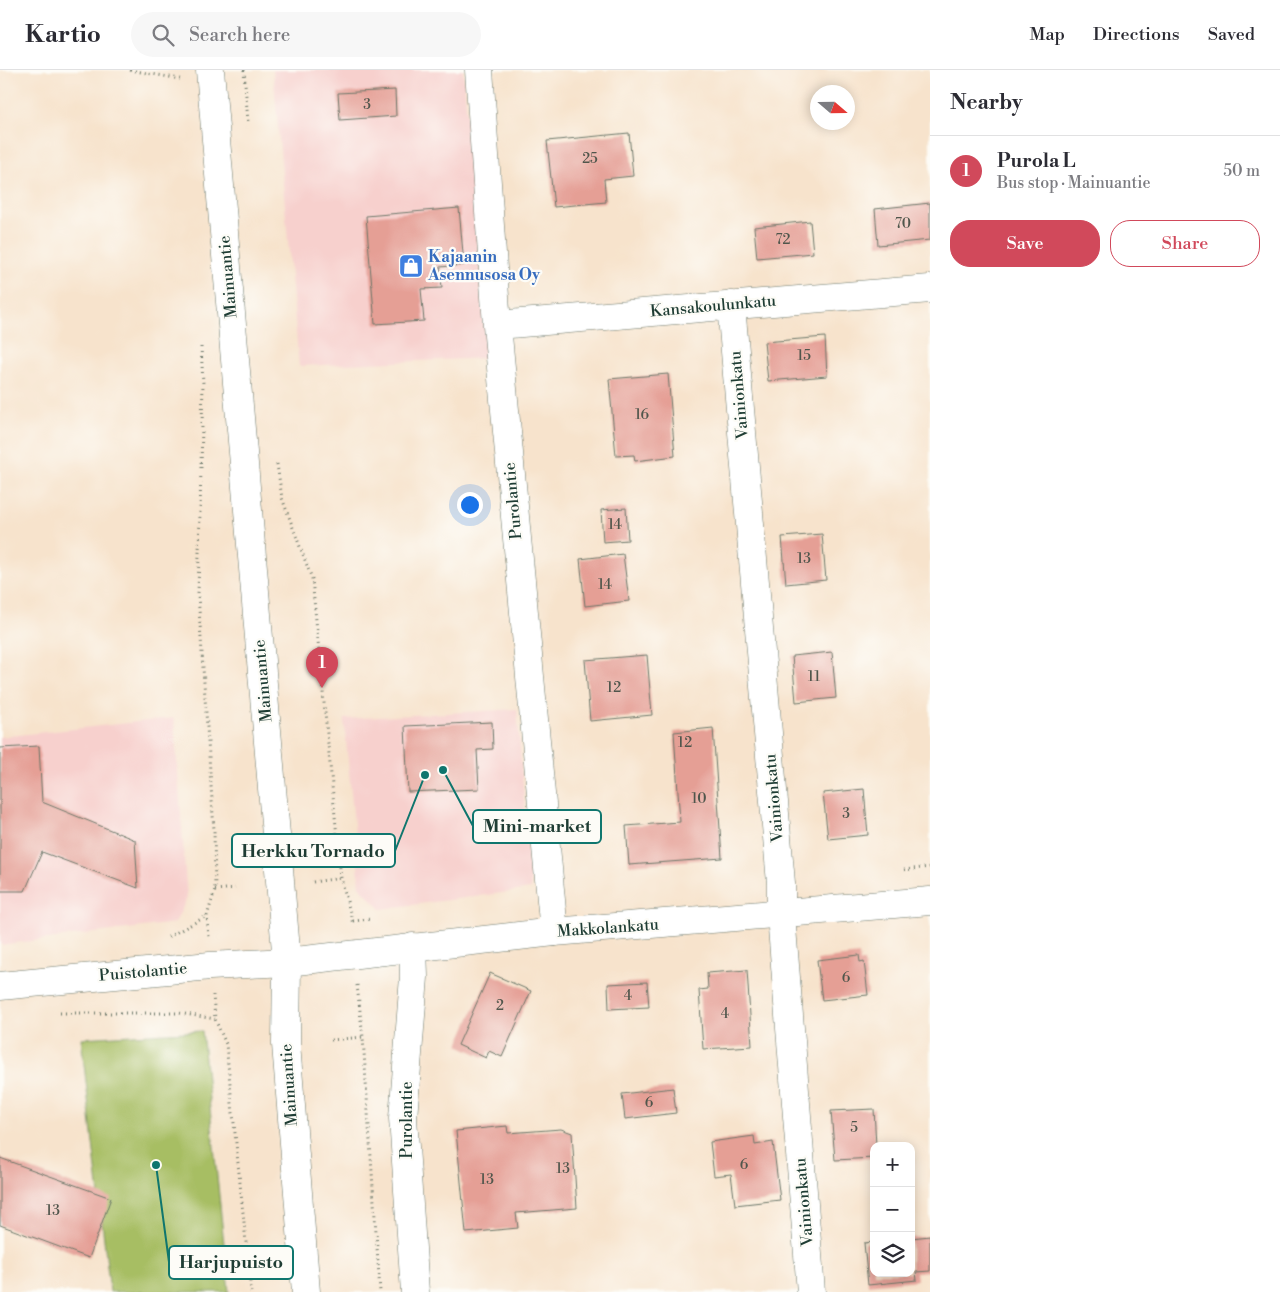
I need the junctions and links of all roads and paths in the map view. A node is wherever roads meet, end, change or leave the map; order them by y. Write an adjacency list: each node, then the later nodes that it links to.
1 (130, 70): 6 (path)
2 (179, 70): 6 (path)
3 (210, 70): 24 (street, Mainuantie)
4 (244, 70): 8 (path)
5 (479, 70): 11 (street, Purolantie)
6 (180, 79): 7 (path)
7 (180, 88)
8 (248, 128)
9 (930, 288): 10 (street, Kansakoulunkatu)
10 (731, 305): 11 (street, Kansakoulunkatu); 19 (street, Vainionkatu)
11 (497, 325): 21 (street, Purolantie)
12 (200, 345): 17 (path)
13 (276, 459): 14 (path)
14 (341, 878): 15 (path); 20 (path)
15 (313, 882)
16 (235, 888): 17 (path)
17 (215, 890): 22 (path)
18 (930, 901): 19 (street, Makkolankatu)
19 (781, 915): 21 (street, Makkolankatu); 34 (street, Vainionkatu)
20 (353, 921)
21 (554, 932): 23 (street, Makkolankatu)
22 (163, 937)
23 (413, 947): 24 (street, Makkolankatu); 33 (street, Purolantie)
24 (287, 962): 26 (street, Puistolantie); 31 (street, Mainuantie)
25 (357, 985): 28 (path)
26 (0, 986)
27 (58, 1014): 30 (path)
28 (363, 1038): 29 (path); 32 (path)
29 (331, 1040)
30 (250, 1292)
31 (306, 1292)
32 (380, 1292)
33 (415, 1292)
34 (811, 1292)

